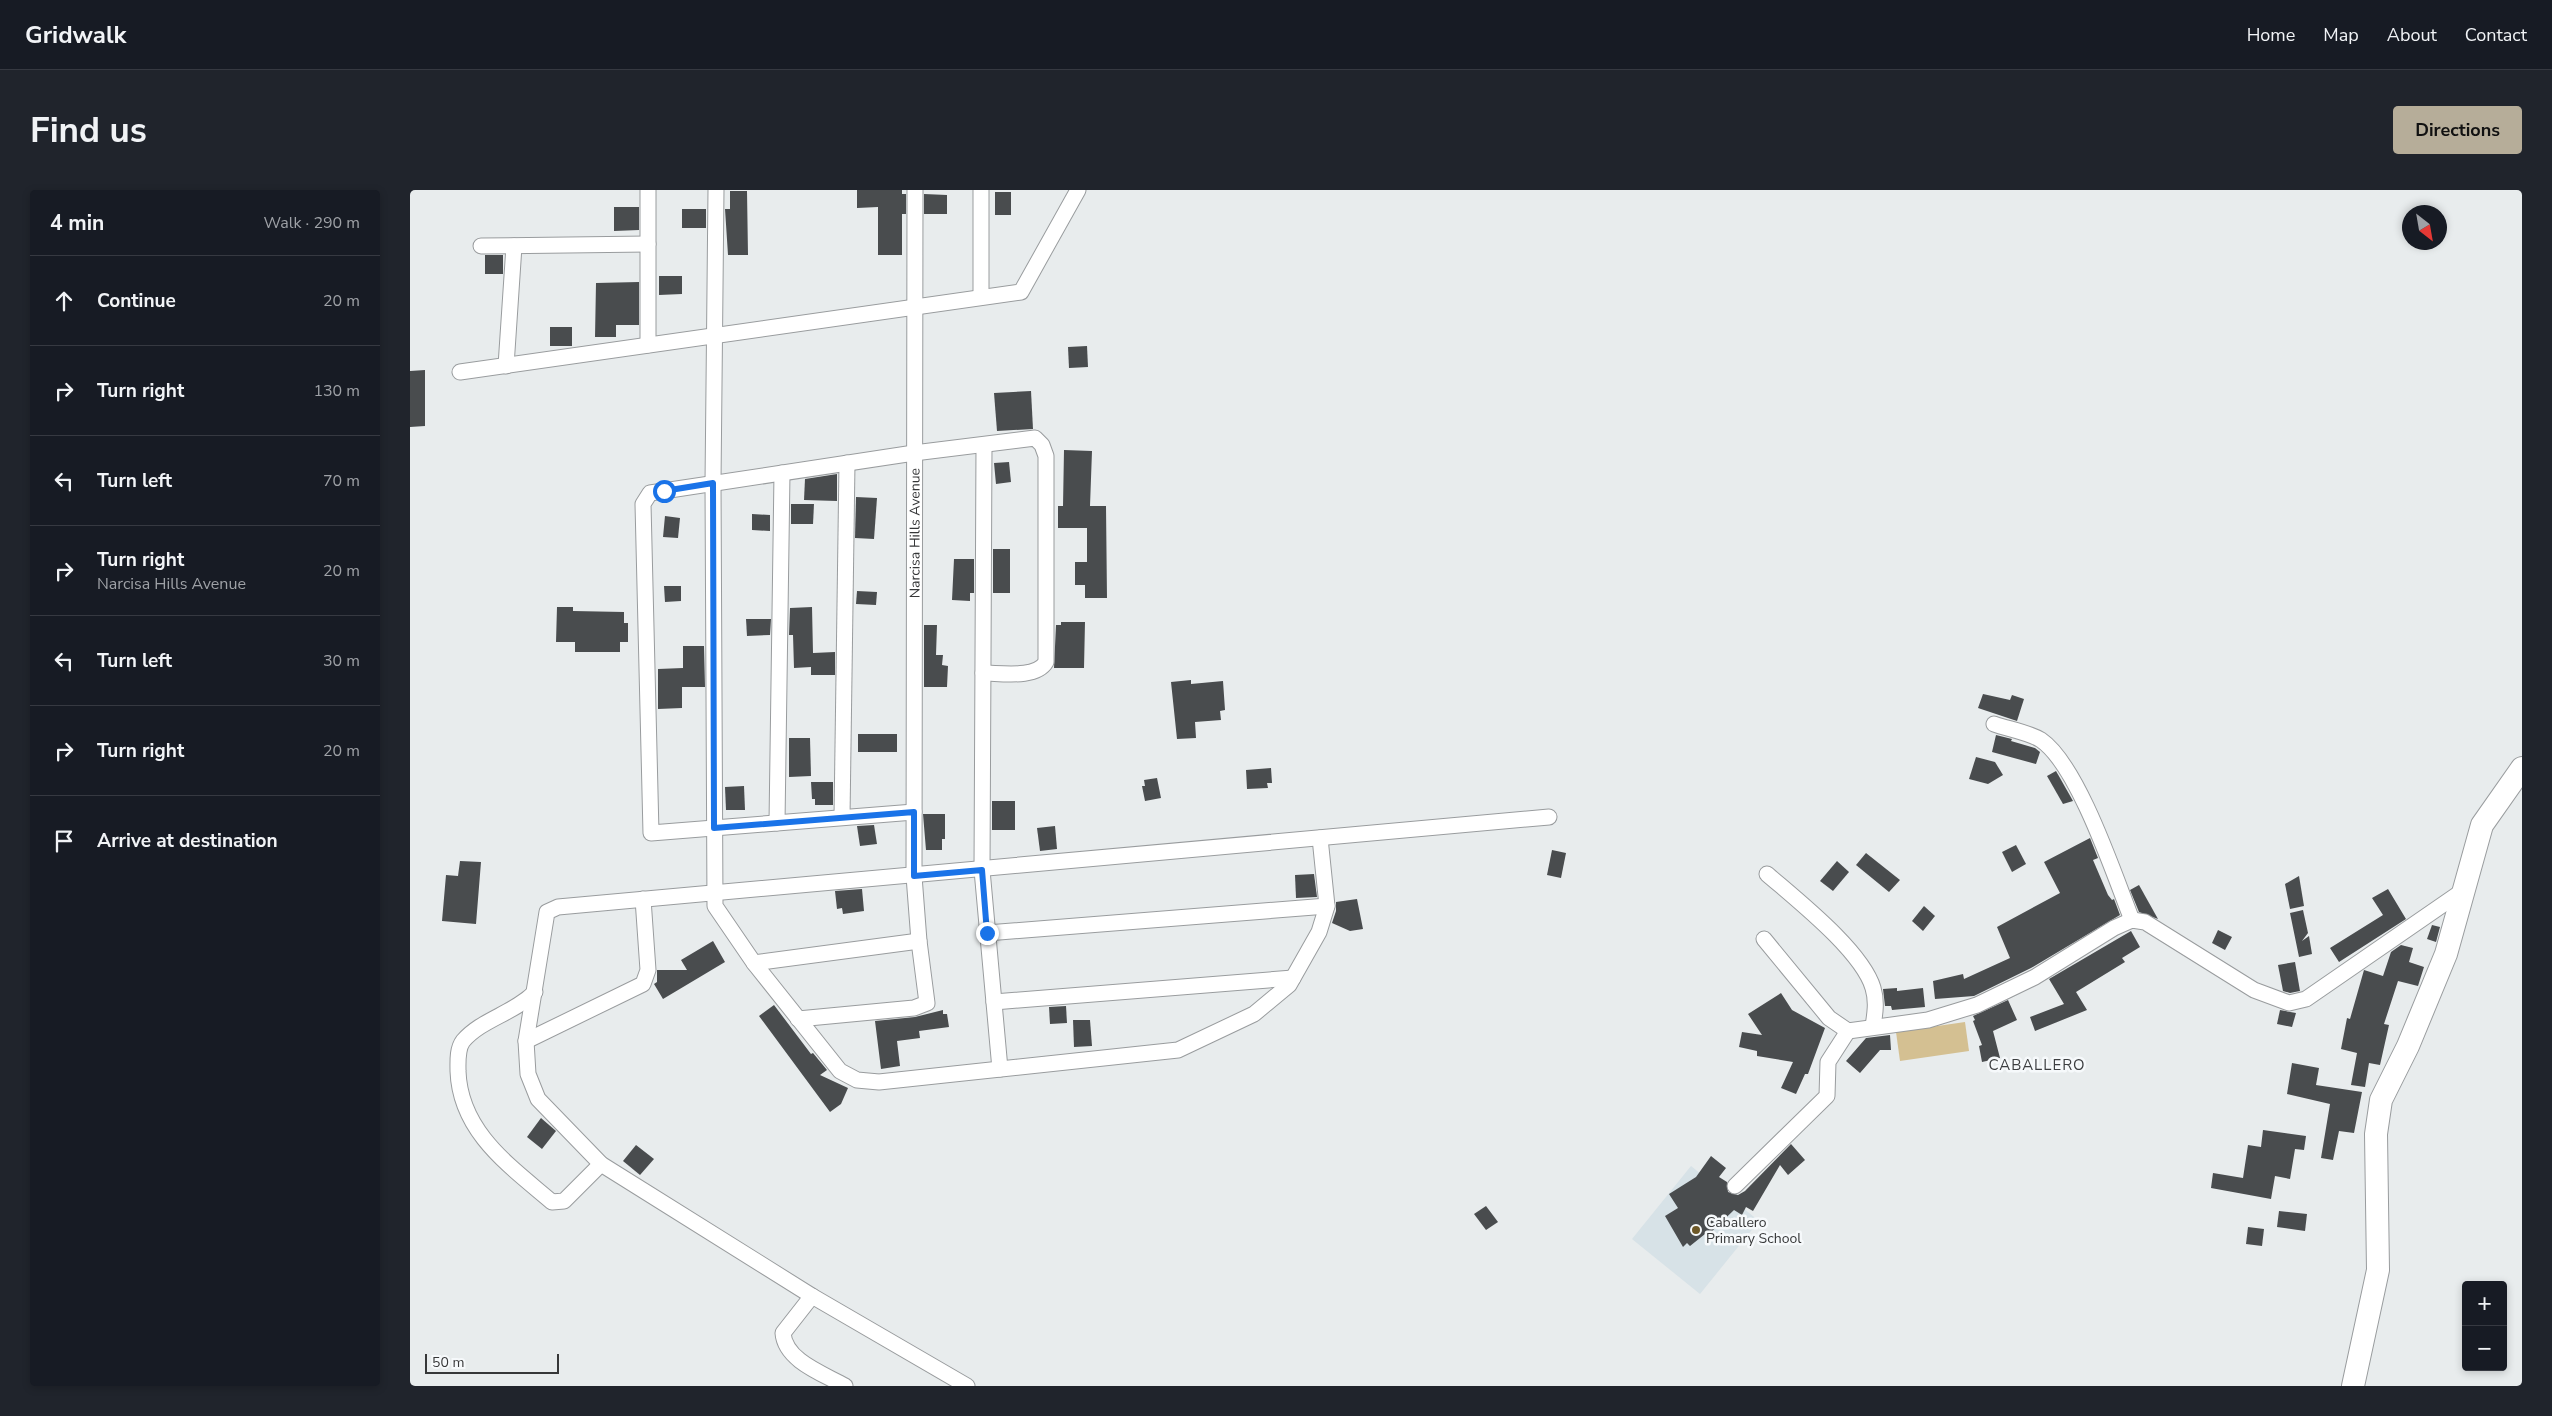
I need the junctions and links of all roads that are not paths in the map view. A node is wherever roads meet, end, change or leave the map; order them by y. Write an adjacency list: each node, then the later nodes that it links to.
1 (648, 190): 6 (street)
2 (716, 190): 11 (street)
3 (915, 190): 10 (street, Narcisa Hills Avenue)
4 (981, 190): 9 (street)
5 (1078, 190): 9 (street)
6 (648, 244): 8 (street); 12 (street)
7 (481, 246): 8 (street)
8 (514, 246): 13 (street)
9 (981, 297): 10 (street)
10 (914, 306): 11 (street); 16 (street, Narcisa Hills Avenue)
11 (715, 335): 12 (street); 19 (street)
12 (648, 345): 13 (street)
13 (506, 366): 14 (street)
14 (460, 372)
15 (984, 446): 16 (street); 20 (street); 20 (street)
16 (914, 453): 17 (street); 23 (street, Narcisa Hills Avenue)
17 (847, 463): 18 (street); 25 (street)
18 (782, 473): 19 (street); 26 (street)
19 (713, 483): 27 (street); 27 (street)
20 (983, 673): 29 (street)
21 (1994, 724): 36 (street)
22 (2522, 768): 32 (street)
23 (914, 812): 25 (street); 31 (street, Narcisa Hills Avenue)
24 (1549, 817): 28 (street)
25 (842, 818): 26 (street)
26 (777, 823): 27 (street)
27 (714, 828): 33 (street)
28 (1320, 838): 29 (street); 35 (street)
29 (982, 870): 31 (street); 37 (street)
30 (1767, 874): 45 (street)
31 (914, 876): 33 (street); 39 (street, Narcisa Hills Avenue)
32 (2464, 890): 36 (street); 54 (street)
33 (714, 893): 34 (street); 40 (street)
34 (643, 900): 42 (street); 47 (street)
35 (1327, 906): 37 (street); 41 (street)
36 (2132, 920): 45 (street)
37 (987, 933): 43 (street)
38 (1764, 939): 46 (street)
39 (919, 942): 40 (street); 44 (street, Narcisa Hills Avenue)
40 (754, 964): 44 (street)
41 (1293, 978): 43 (street); 48 (street)
42 (534, 992): 47 (street); 49 (street)
43 (994, 1002): 48 (street)
44 (798, 1018): 48 (street)
45 (1873, 1026): 46 (street)
46 (1848, 1031): 50 (street)
47 (526, 1041): 49 (street)
48 (1000, 1069)
49 (601, 1164): 51 (street)
50 (1735, 1186)
51 (812, 1296): 52 (street); 53 (street)
52 (845, 1386)
53 (967, 1386)
54 (2353, 1386)

